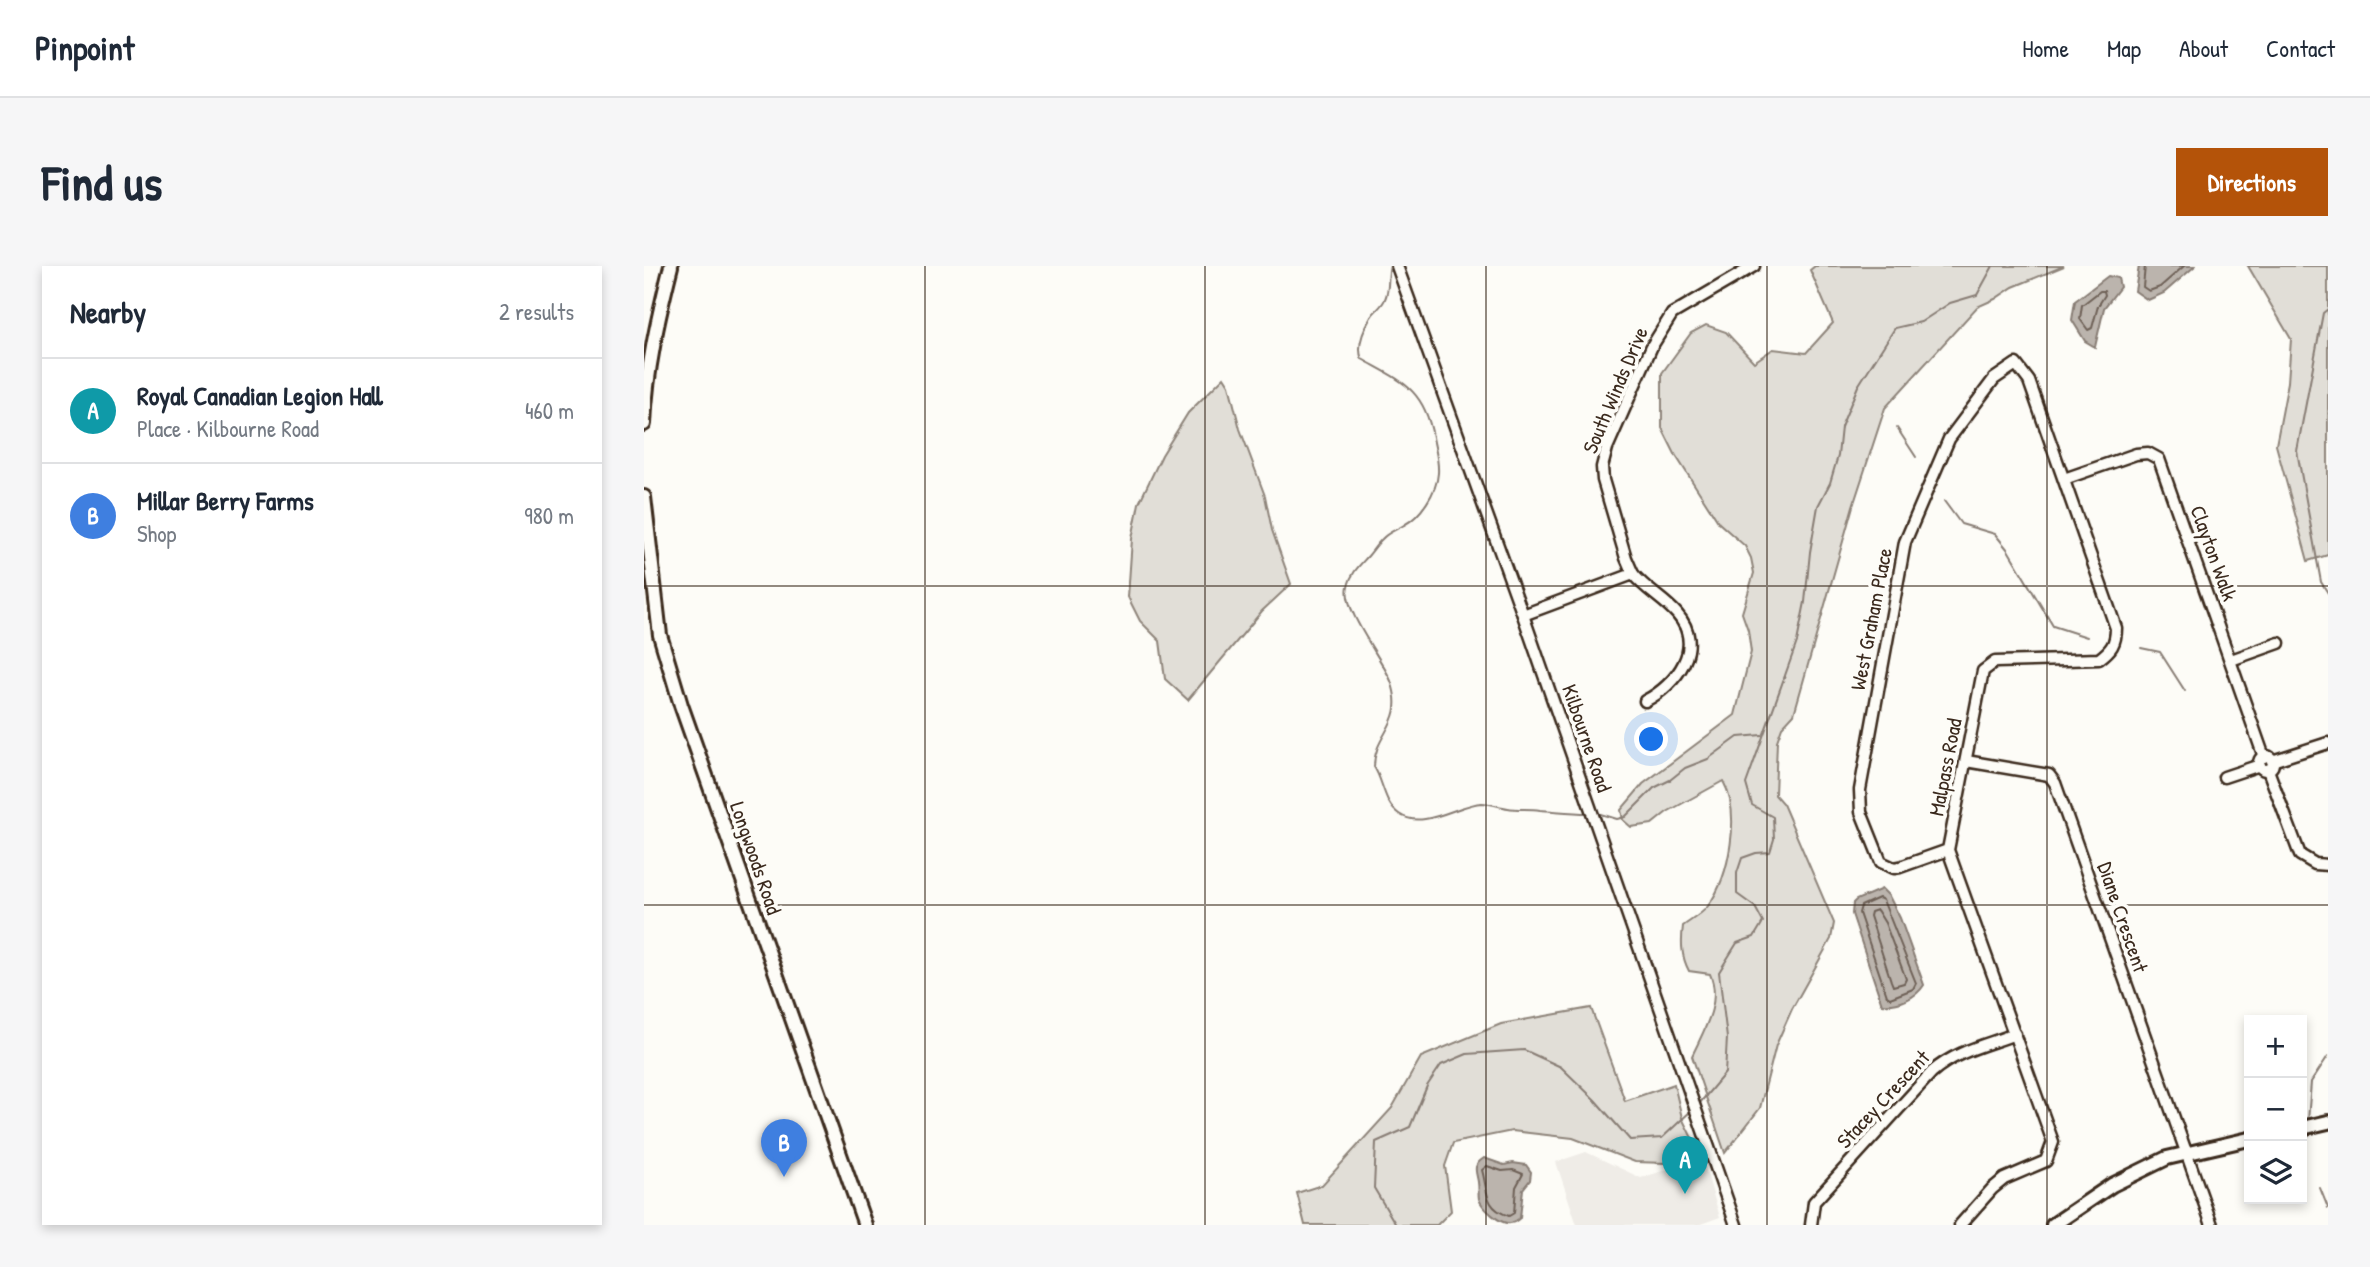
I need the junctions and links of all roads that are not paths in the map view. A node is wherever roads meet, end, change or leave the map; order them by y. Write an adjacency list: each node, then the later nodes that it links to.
1 (671, 266): 4 (main road)
2 (1397, 266): 10 (street, Kilbourne Road)
3 (1754, 266): 9 (street, South Winds Drive)
4 (650, 323): 6 (main road)
5 (2029, 381): 7 (street, Malpass Road); 18 (street, West Graham Place)
6 (644, 424)
7 (2064, 479): 12 (street, Clayton Walk); 15 (street, Malpass Road)
8 (644, 497): 25 (main road, Longwoods Road)
9 (1633, 574): 10 (street); 13 (street)
10 (1523, 615): 26 (street, Kilbourne Road)
11 (2279, 643): 12 (street)
12 (2231, 660): 16 (street, Clayton Walk)
13 (1645, 701)
14 (2328, 743): 16 (street)
15 (1966, 761): 18 (street, Malpass Road); 24 (street, Diane Crescent)
16 (2266, 763): 17 (street); 19 (street, Clayton Walk)
17 (2224, 777)
18 (1948, 850): 20 (street)
19 (2328, 865)
20 (2015, 1034): 27 (street, Stacey Crescent); 28 (street)
21 (2328, 1122): 22 (main road)
22 (2307, 1127)
23 (2244, 1140): 24 (main road)
24 (2186, 1153): 29 (main road); 30 (street, Diane Crescent)
25 (865, 1225)
26 (1735, 1225)
27 (1811, 1225)
28 (1960, 1225)
29 (2053, 1225)
30 (2212, 1225)

